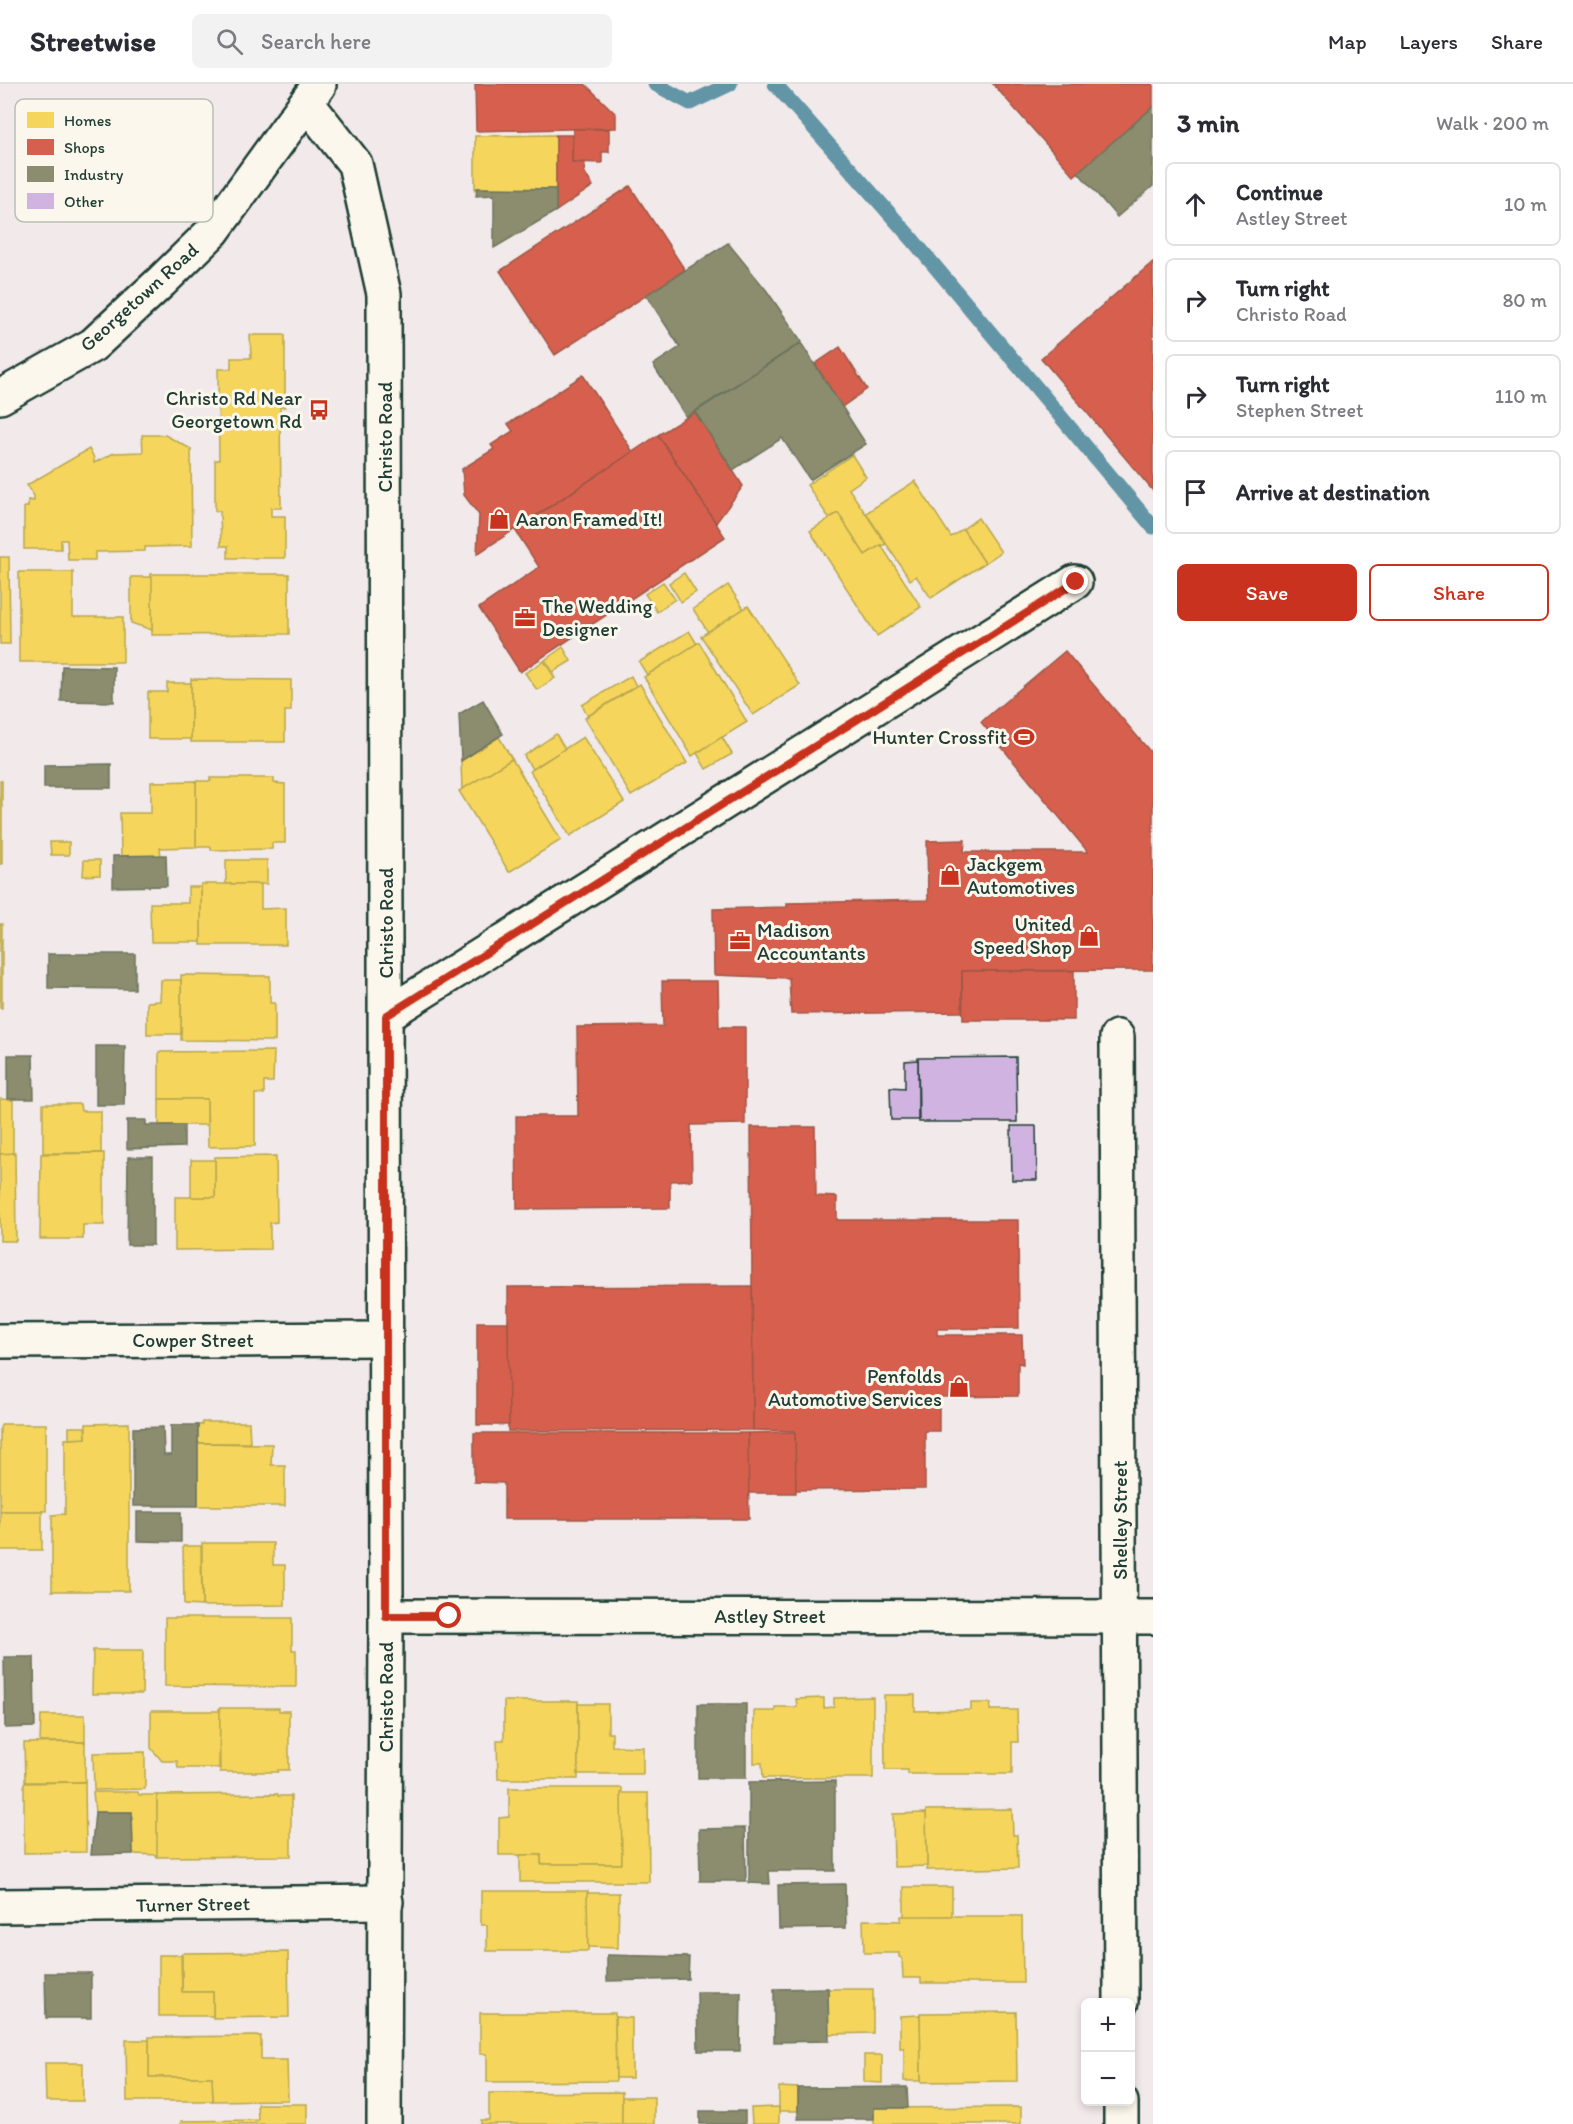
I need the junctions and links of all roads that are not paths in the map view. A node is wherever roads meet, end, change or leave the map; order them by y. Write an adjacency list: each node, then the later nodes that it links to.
1 (313, 93): 2 (street, Georgetown Road); 4 (street, Christo Road)
2 (0, 397)
3 (1076, 582): 4 (street)
4 (386, 1016): 6 (street, Christo Road)
5 (1117, 1037): 9 (street, Shelley Street)
6 (386, 1339): 7 (street, Cowper Street); 8 (street, Christo Road)
7 (0, 1341)
8 (386, 1616): 9 (street, Astley Street); 11 (street, Christo Road)
9 (1120, 1617): 10 (street, Astley Street); 13 (street, Shelley Street)
10 (1153, 1617)
11 (386, 1902): 12 (street, Turner Street); 15 (street, Christo Road)
12 (0, 1906)
13 (1121, 1998)
14 (1121, 2106): 16 (street)
15 (384, 2124)
16 (1121, 2124)

